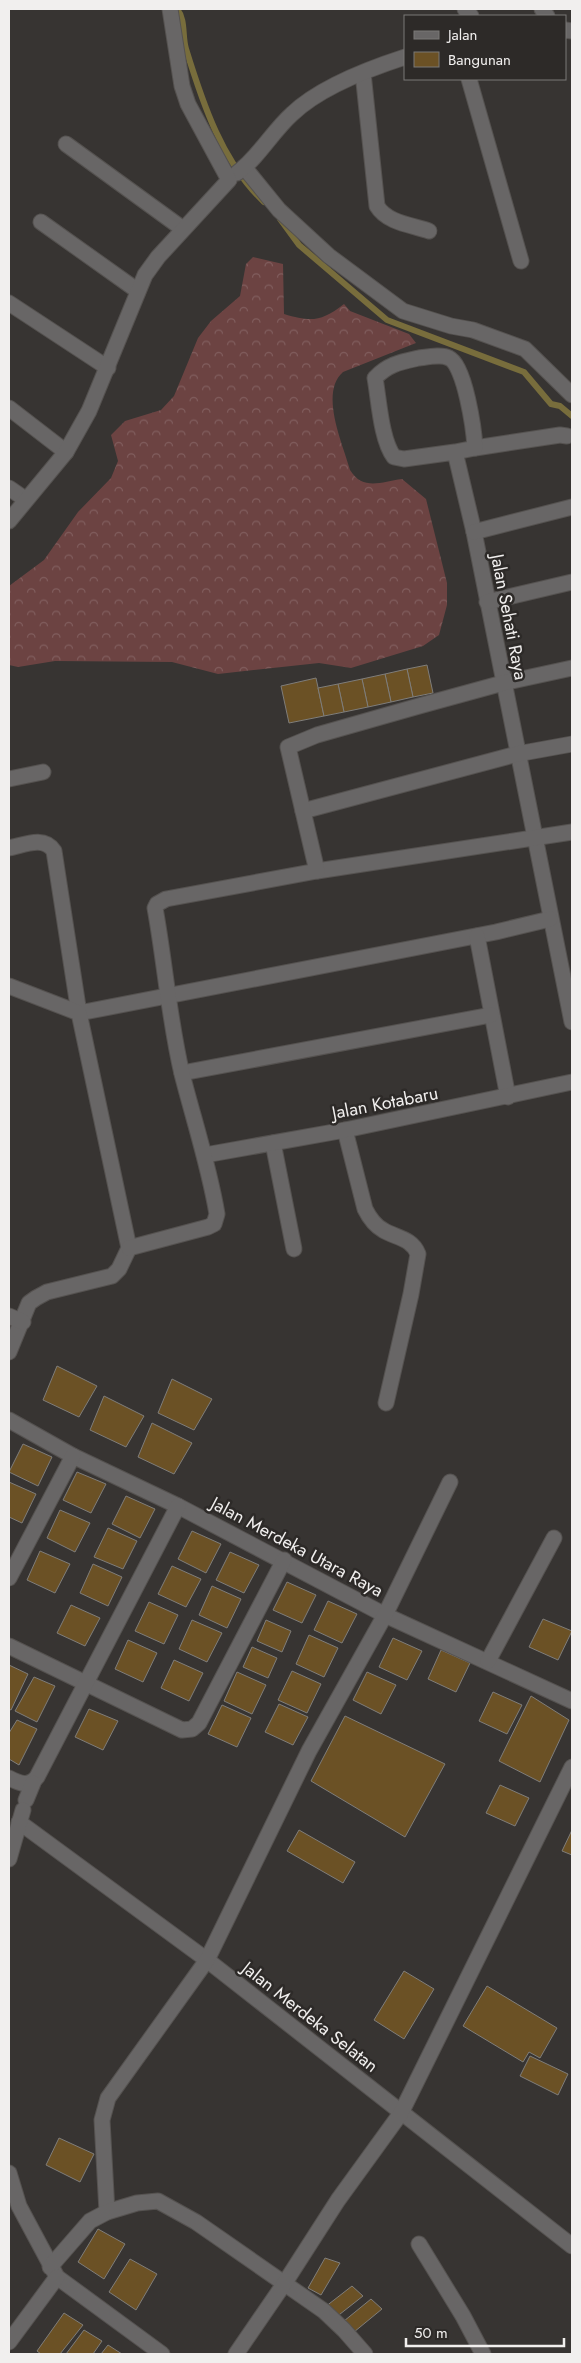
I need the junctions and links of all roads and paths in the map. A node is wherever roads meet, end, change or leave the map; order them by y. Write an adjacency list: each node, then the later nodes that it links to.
1 (170, 9): 6 (street)
2 (404, 57): 3 (street)
3 (363, 73): 6 (street); 9 (street)
4 (469, 80): 10 (street)
5 (66, 144): 8 (street)
6 (237, 173): 8 (street); 14 (street)
7 (41, 222): 11 (street)
8 (183, 229): 11 (street)
9 (429, 231)
10 (521, 261)
11 (138, 291): 13 (street)
12 (9, 303): 13 (street)
13 (108, 368): 18 (street)
14 (572, 395)
15 (9, 408): 18 (street)
16 (567, 436): 17 (street)
17 (475, 448): 19 (street); 19 (street)
18 (66, 452): 21 (street)
19 (455, 452): 24 (street, Jalan Sehati Raya)
20 (9, 488): 21 (street)
21 (25, 499): 23 (street)
22 (572, 507): 24 (street)
23 (9, 521)
24 (474, 532): 26 (street, Jalan Sehati Raya)
25 (572, 582): 26 (street)
26 (487, 602): 28 (street, Jalan Sehati Raya)
27 (572, 668): 28 (street)
28 (503, 683): 30 (street, Jalan Sehati Raya); 33 (street)
29 (572, 744): 30 (street)
30 (518, 754): 33 (street); 35 (street, Jalan Sehati Raya)
31 (42, 772): 32 (street)
32 (9, 779)
33 (303, 811): 37 (street)
34 (572, 832): 35 (street)
35 (534, 839): 37 (street); 38 (street, Jalan Sehati Raya)
36 (9, 848): 42 (street)
37 (317, 871): 41 (street)
38 (550, 919): 39 (street); 44 (street, Jalan Sehati Raya)
39 (476, 936): 41 (street); 43 (street)
40 (9, 986): 42 (street)
41 (167, 994): 42 (street); 45 (street)
42 (79, 1013): 51 (street)
43 (490, 1015): 45 (street); 47 (street)
44 (572, 1022)
45 (182, 1073): 50 (street)
46 (572, 1082): 47 (street, Jalan Kotabaru)
47 (508, 1097): 48 (street, Jalan Kotabaru)
48 (345, 1130): 49 (street, Jalan Kotabaru); 55 (street)
49 (273, 1143): 50 (street, Jalan Kotabaru); 52 (street)
50 (205, 1154): 51 (street)
51 (129, 1248): 53 (street)
52 (294, 1249)
53 (16, 1319): 54 (street)
54 (9, 1352)
55 (386, 1403)
56 (9, 1420): 57 (street, Jalan Merdeka Utara Raya)
57 (73, 1456): 59 (street, Jalan Merdeka Utara Raya); 62 (street)
58 (450, 1482): 63 (street)
59 (178, 1506): 61 (street, Jalan Merdeka Utara Raya); 66 (street)
60 (554, 1538): 65 (street)
61 (284, 1560): 63 (street, Jalan Merdeka Utara Raya); 66 (street)
62 (9, 1578)
63 (385, 1615): 65 (street, Jalan Merdeka Utara Raya); 73 (street)
64 (9, 1646): 66 (street)
65 (488, 1661): 67 (street, Jalan Merdeka Utara Raya)
66 (87, 1682): 70 (street)
67 (572, 1701)
68 (572, 1766): 74 (street)
69 (9, 1778): 70 (street)
70 (33, 1783): 71 (street)
71 (23, 1811): 72 (street); 73 (street, Jalan Merdeka Selatan)
72 (9, 1859)
73 (207, 1960): 74 (street, Jalan Merdeka Selatan); 76 (street)
74 (401, 2113): 77 (street, Jalan Merdeka Selatan); 80 (street)
75 (9, 2173): 79 (street)
76 (107, 2212): 79 (street); 80 (street)
77 (571, 2243)
78 (419, 2244): 85 (street)
79 (54, 2272): 81 (street); 82 (street)
80 (284, 2284): 83 (street); 84 (street)
81 (9, 2342)
82 (162, 2354)
83 (236, 2354)
84 (365, 2354)
85 (483, 2354)

